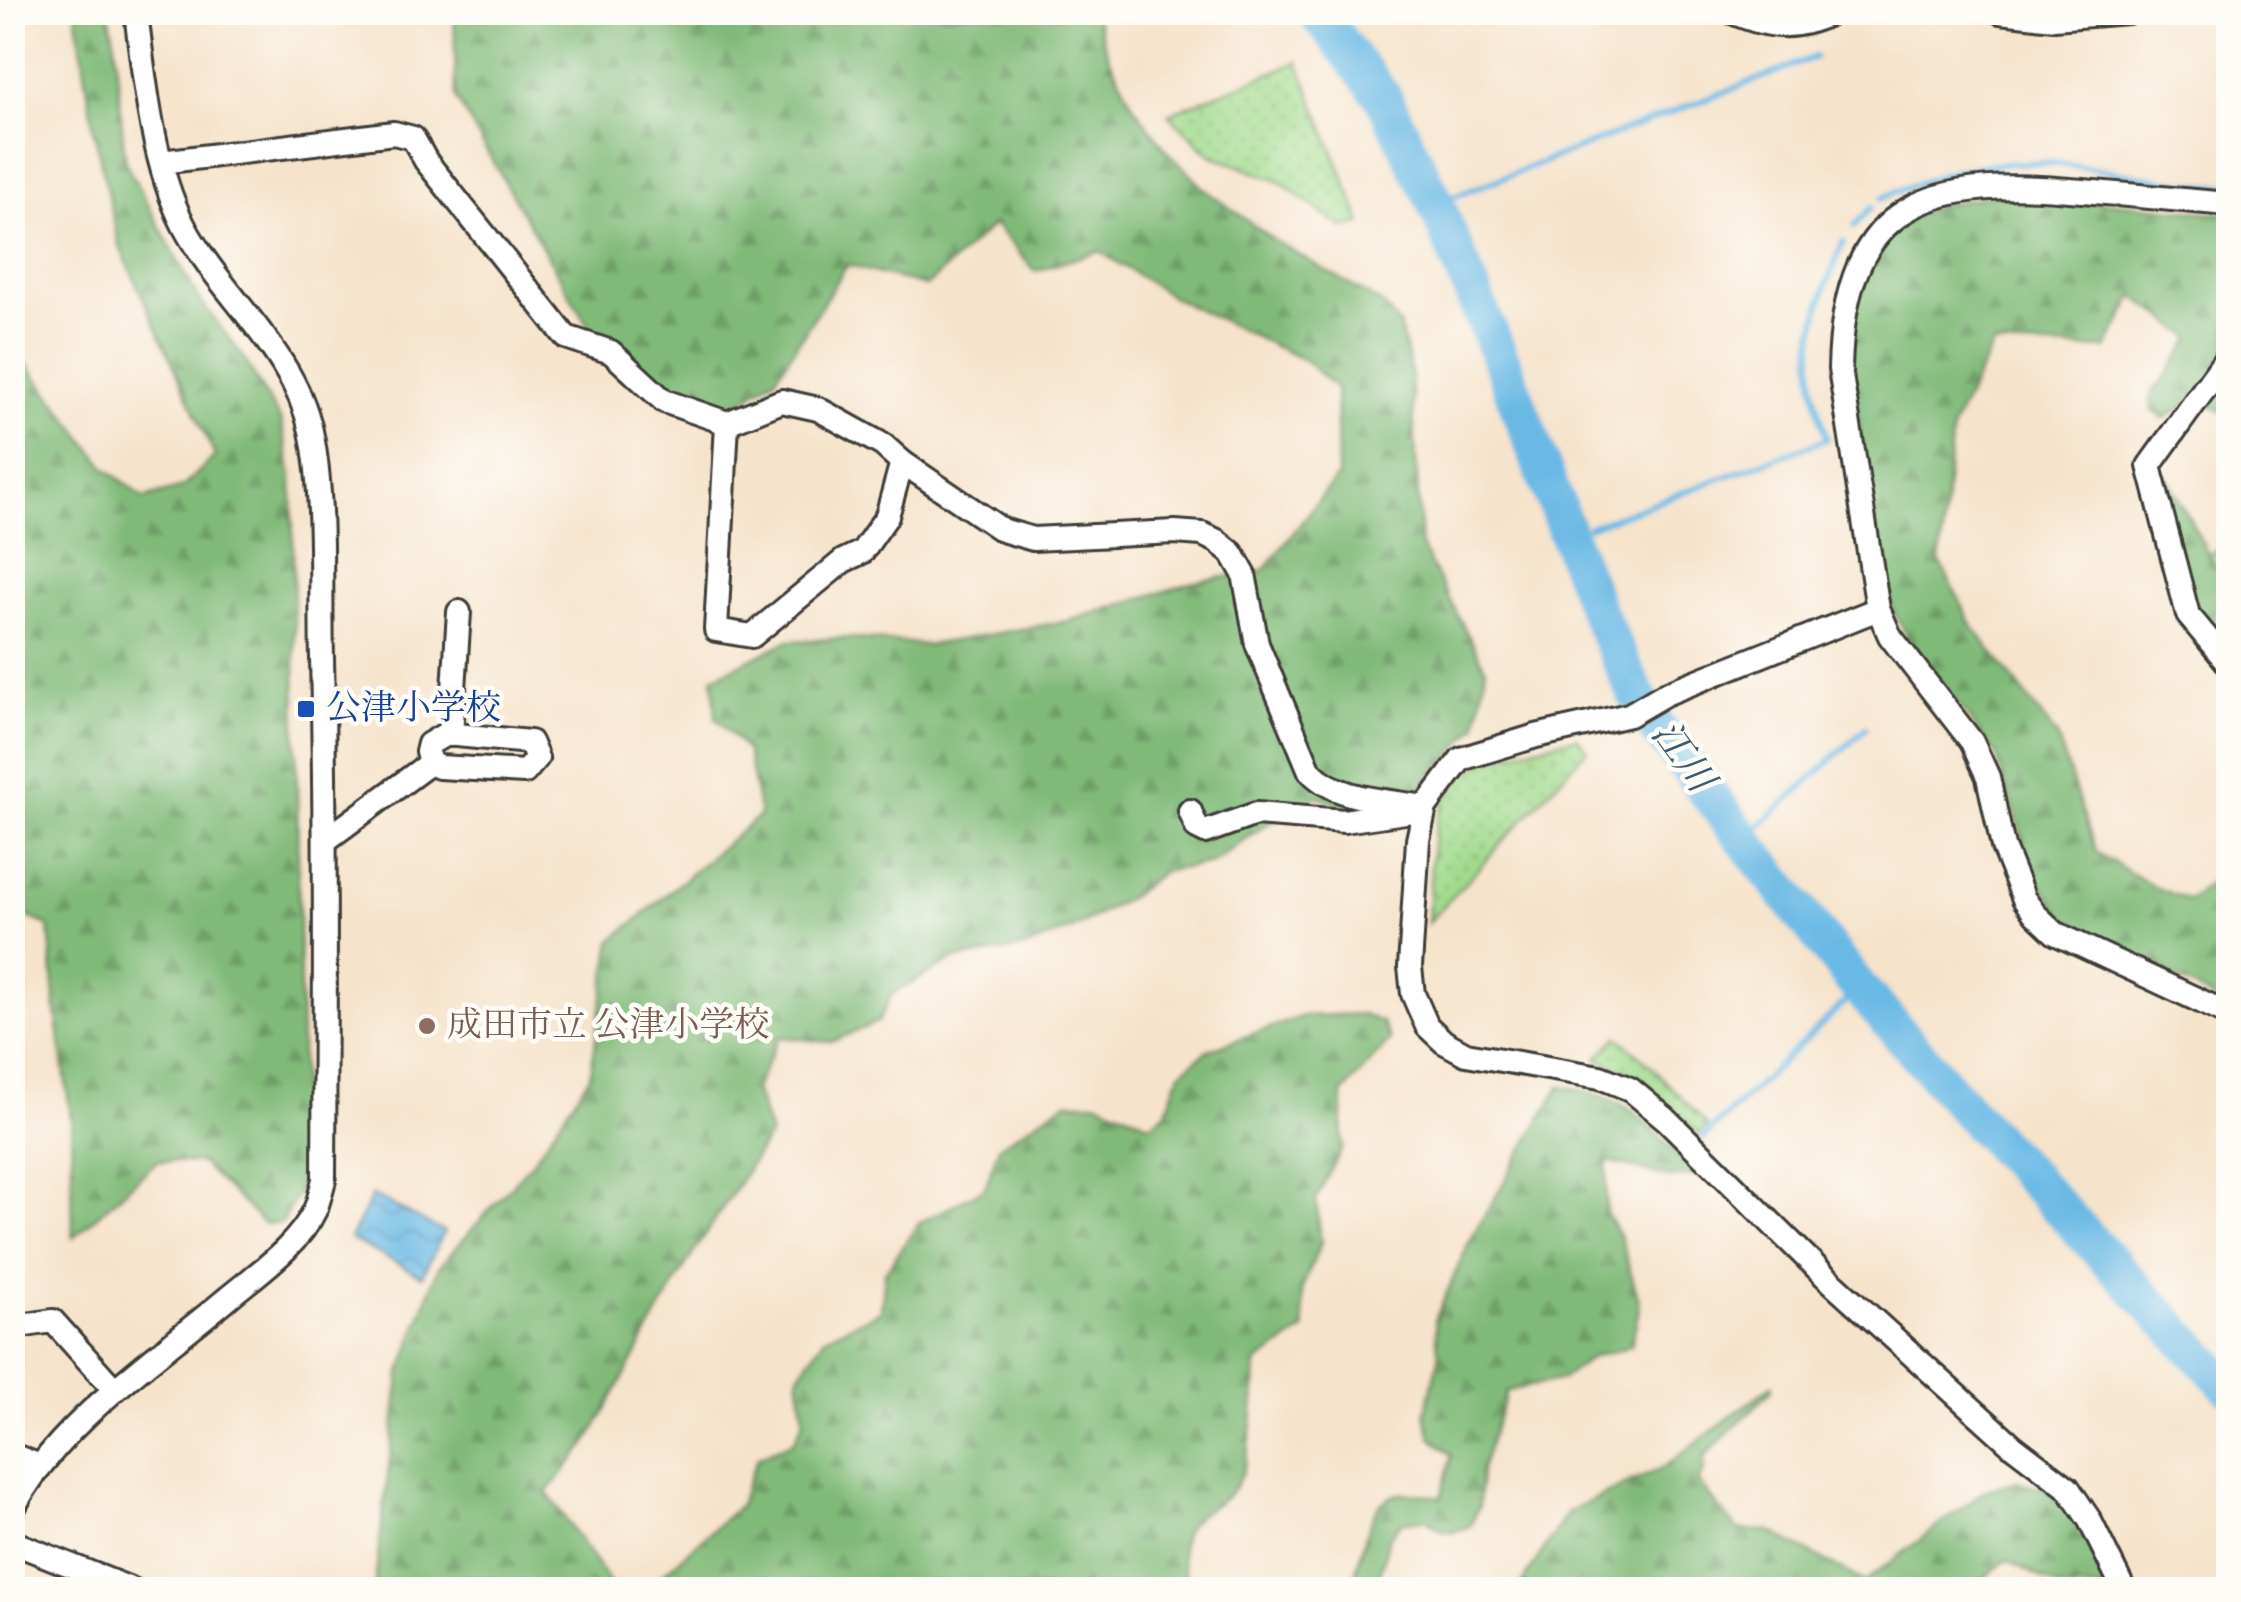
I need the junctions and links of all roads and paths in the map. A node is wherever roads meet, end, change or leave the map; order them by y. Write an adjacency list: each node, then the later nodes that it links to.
1 (136, 12): 6 (street)
2 (1732, 12): 3 (street)
3 (1833, 12)
4 (2000, 12): 5 (street)
5 (2128, 12)
6 (162, 162): 9 (street); 18 (street)
7 (2228, 204): 11 (street)
8 (2228, 356): 13 (street)
9 (728, 423): 10 (street); 10 (street)
10 (902, 462): 16 (street)
11 (1878, 610): 16 (street); 19 (street)
12 (459, 612): 14 (street)
13 (2228, 663)
14 (451, 734): 15 (street); 15 (street)
15 (430, 763): 18 (street)
16 (1425, 807): 17 (street); 27 (street)
17 (1190, 812)
18 (326, 840): 21 (street)
19 (2228, 1014)
20 (12, 1327): 21 (street)
21 (114, 1388): 23 (street)
22 (12, 1455): 23 (street)
23 (40, 1466): 24 (street)
24 (12, 1511)
25 (12, 1542): 26 (street)
26 (133, 1590)
27 (2124, 1590)

